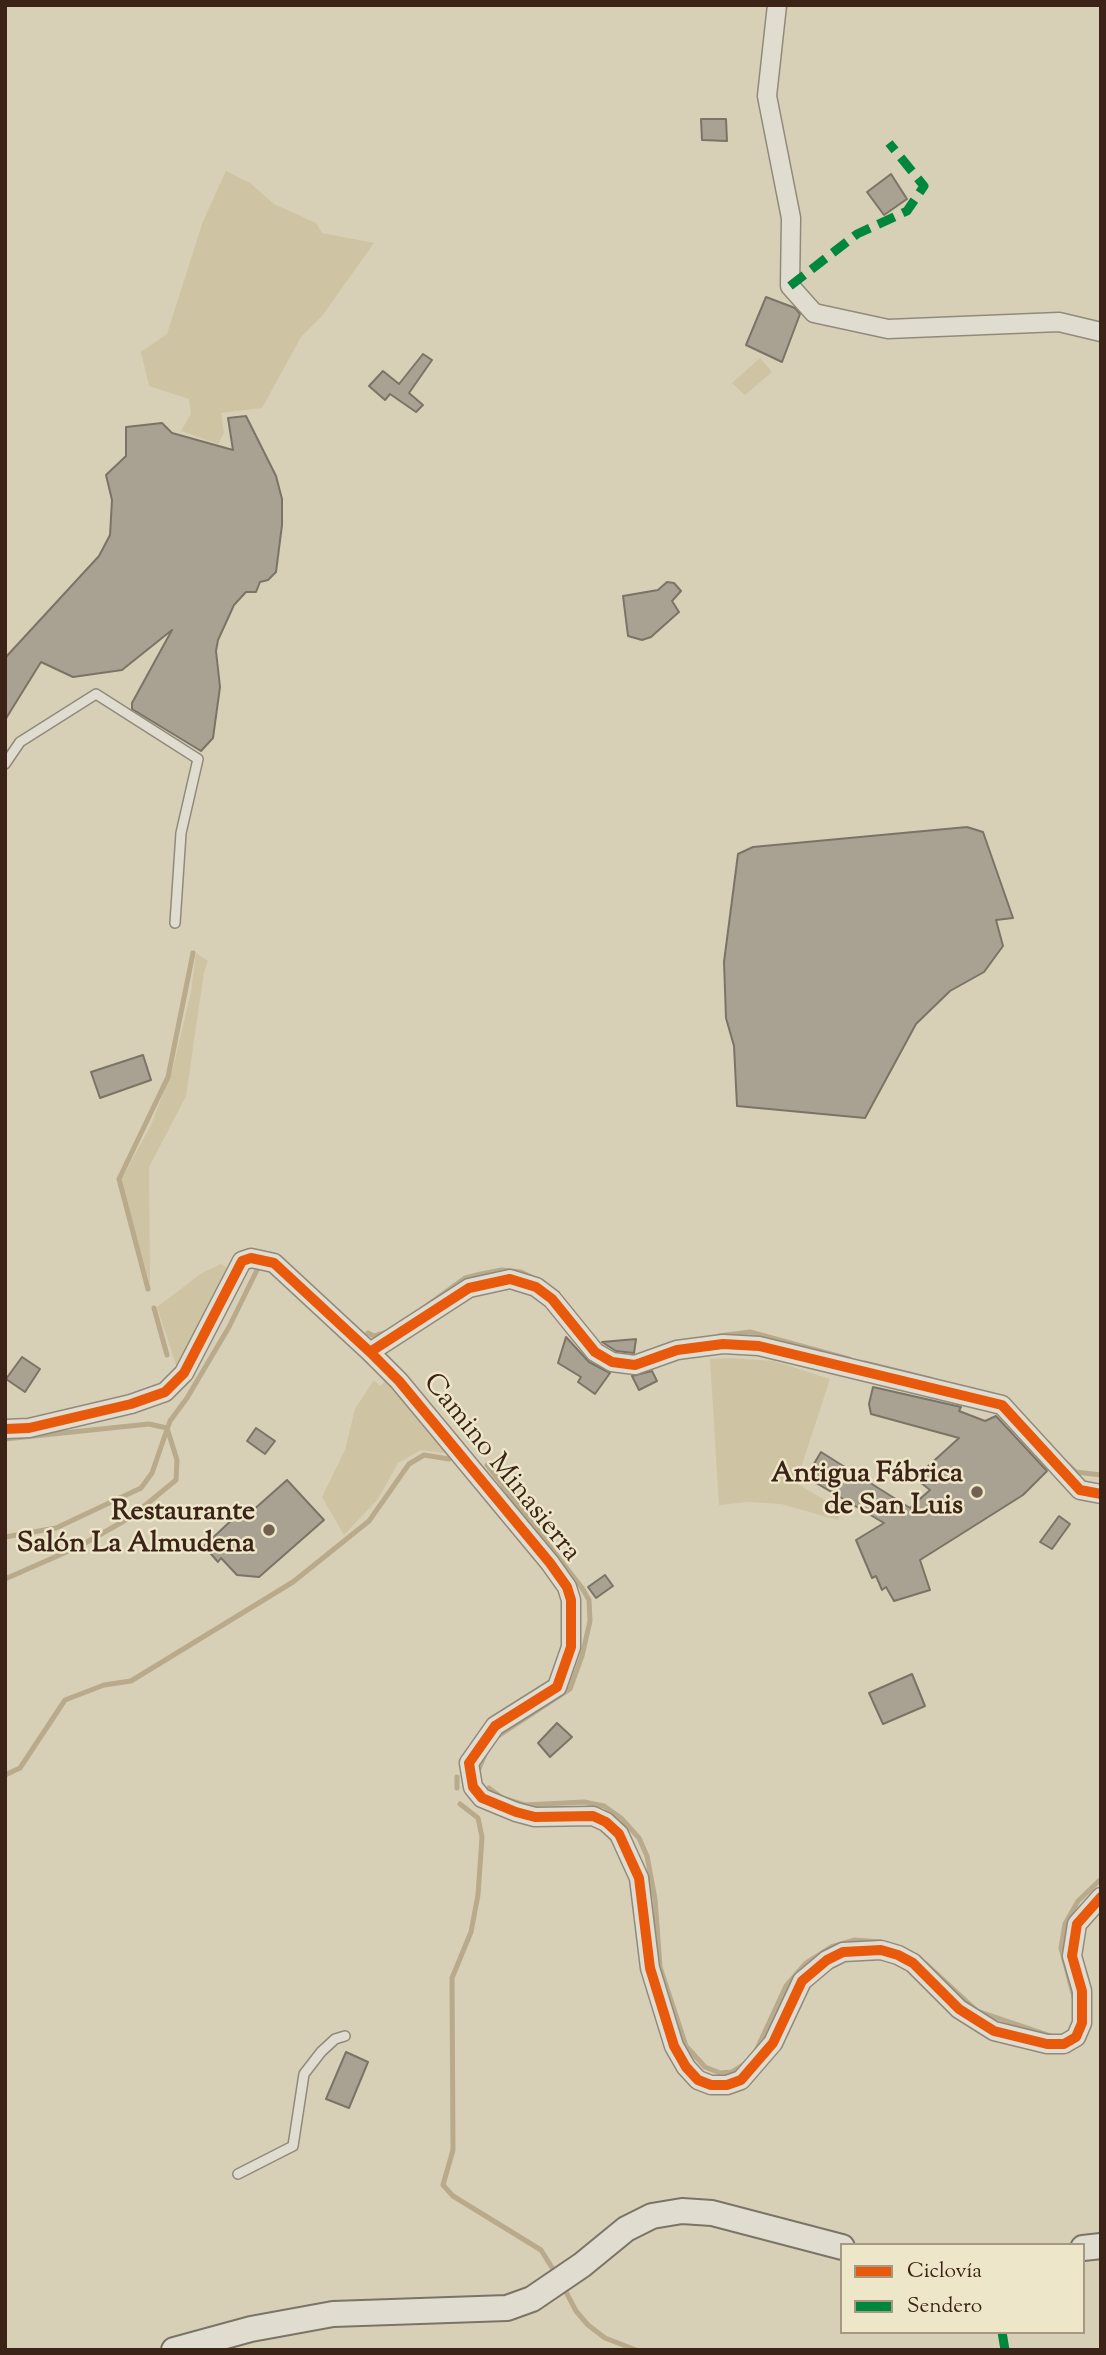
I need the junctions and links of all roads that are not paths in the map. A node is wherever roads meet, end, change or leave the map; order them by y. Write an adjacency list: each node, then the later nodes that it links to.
1 (777, 5): 2 (street)
2 (1101, 332)
3 (5, 764): 4 (lane)
4 (175, 923)
5 (370, 1352): 6 (street, Camino Minasierra); 7 (street); 8 (street, Camino Minasierra)
6 (5, 1429)
7 (1101, 1494)
8 (1101, 1897)
9 (345, 2036): 10 (lane)
10 (238, 2174)
11 (840, 2246): 12 (main road)
12 (174, 2350)

